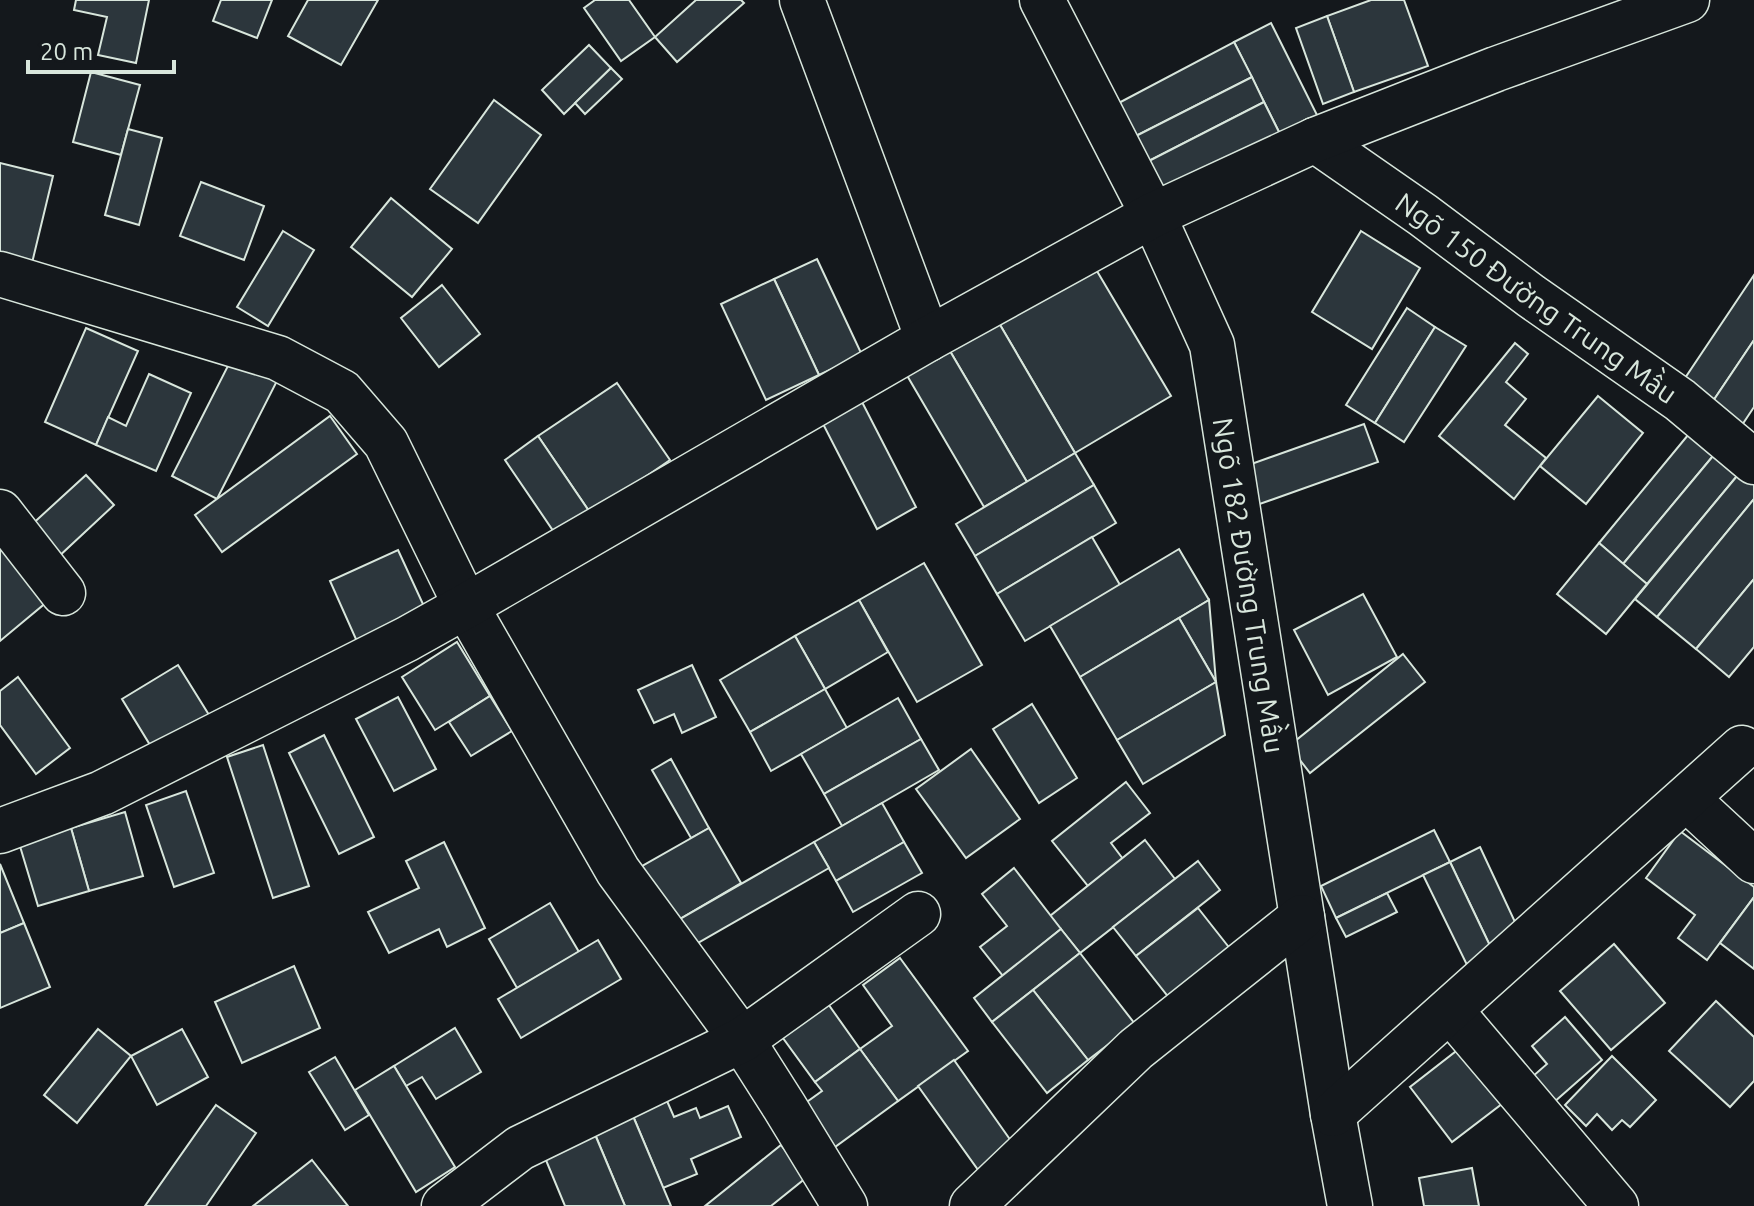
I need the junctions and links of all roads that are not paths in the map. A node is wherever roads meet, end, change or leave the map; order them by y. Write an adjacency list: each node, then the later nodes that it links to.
1 (802, 0): 7 (street)
2 (1042, 0): 5 (street, Ngõ 182 Đường Trung Mầu)
3 (1687, 0): 4 (street)
4 (1315, 140): 5 (street); 8 (street, Ngõ 150 Đường Trung Mầu)
5 (1153, 215): 7 (street); 17 (street, Ngõ 182 Đường Trung Mầu)
6 (0, 274): 11 (street)
7 (928, 339): 11 (street)
8 (1754, 462)
9 (0, 512): 10 (street)
10 (63, 593)
11 (466, 606): 14 (street); 19 (street)
12 (1742, 748): 13 (street)
13 (1687, 799): 15 (street); 18 (street)
14 (0, 831)
15 (1754, 861)
16 (918, 914): 19 (street)
17 (1302, 917): 20 (street, Ngõ 182 Đường Trung Mầu); 23 (street)
18 (1450, 1010): 20 (street); 25 (street)
19 (742, 1040): 21 (street); 22 (street)
20 (1333, 1114): 24 (street, Ngõ 182 Đường Trung Mầu)
21 (444, 1206)
22 (845, 1206)
23 (972, 1206)
24 (1350, 1206)
25 (1616, 1206)

